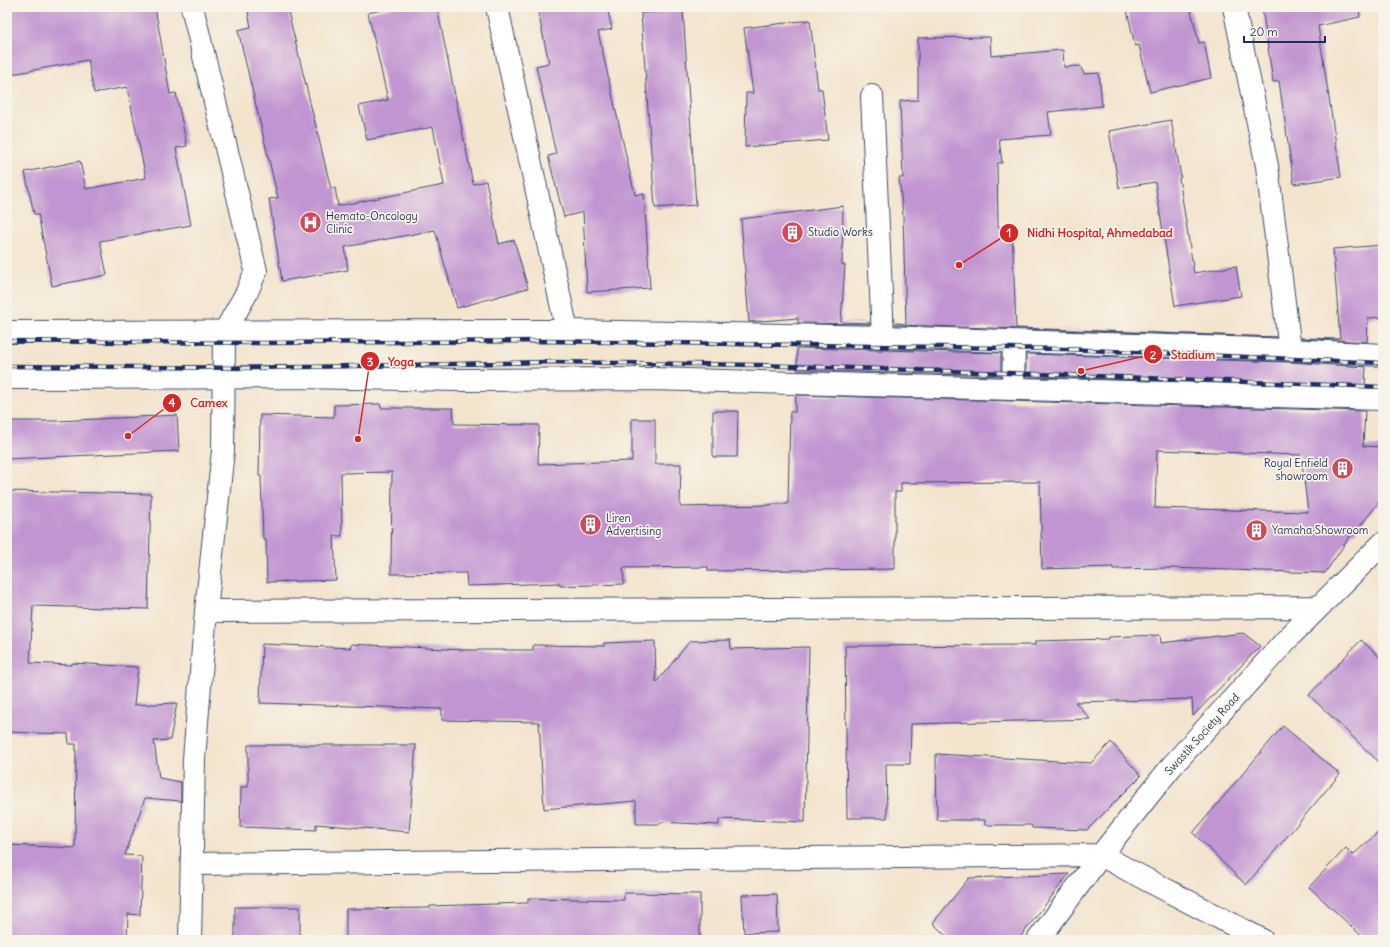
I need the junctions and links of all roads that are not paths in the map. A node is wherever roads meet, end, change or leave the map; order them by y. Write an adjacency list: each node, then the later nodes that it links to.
1 (192, 7): 7 (street)
2 (497, 7): 5 (street)
3 (1234, 7): 10 (street)
4 (872, 96): 8 (street)
5 (566, 331): 7 (street); 8 (street)
6 (7, 332): 7 (street)
7 (224, 333): 12 (street)
8 (882, 337): 9 (street)
9 (1014, 342): 10 (street); 14 (street)
10 (1290, 350): 11 (street)
11 (1383, 355)
12 (224, 377): 13 (street); 14 (street); 18 (street)
13 (7, 378)
14 (1013, 389): 15 (street)
15 (1383, 400)
16 (1383, 543): 17 (street, Swastik Society Road)
17 (1318, 607): 18 (street); 19 (street, Swastik Society Road)
18 (206, 611): 20 (street)
19 (1101, 855): 20 (street); 22 (street, Swastik Society Road); 23 (street)
20 (192, 864): 21 (street)
21 (190, 940)
22 (1038, 940)
23 (1262, 940)

